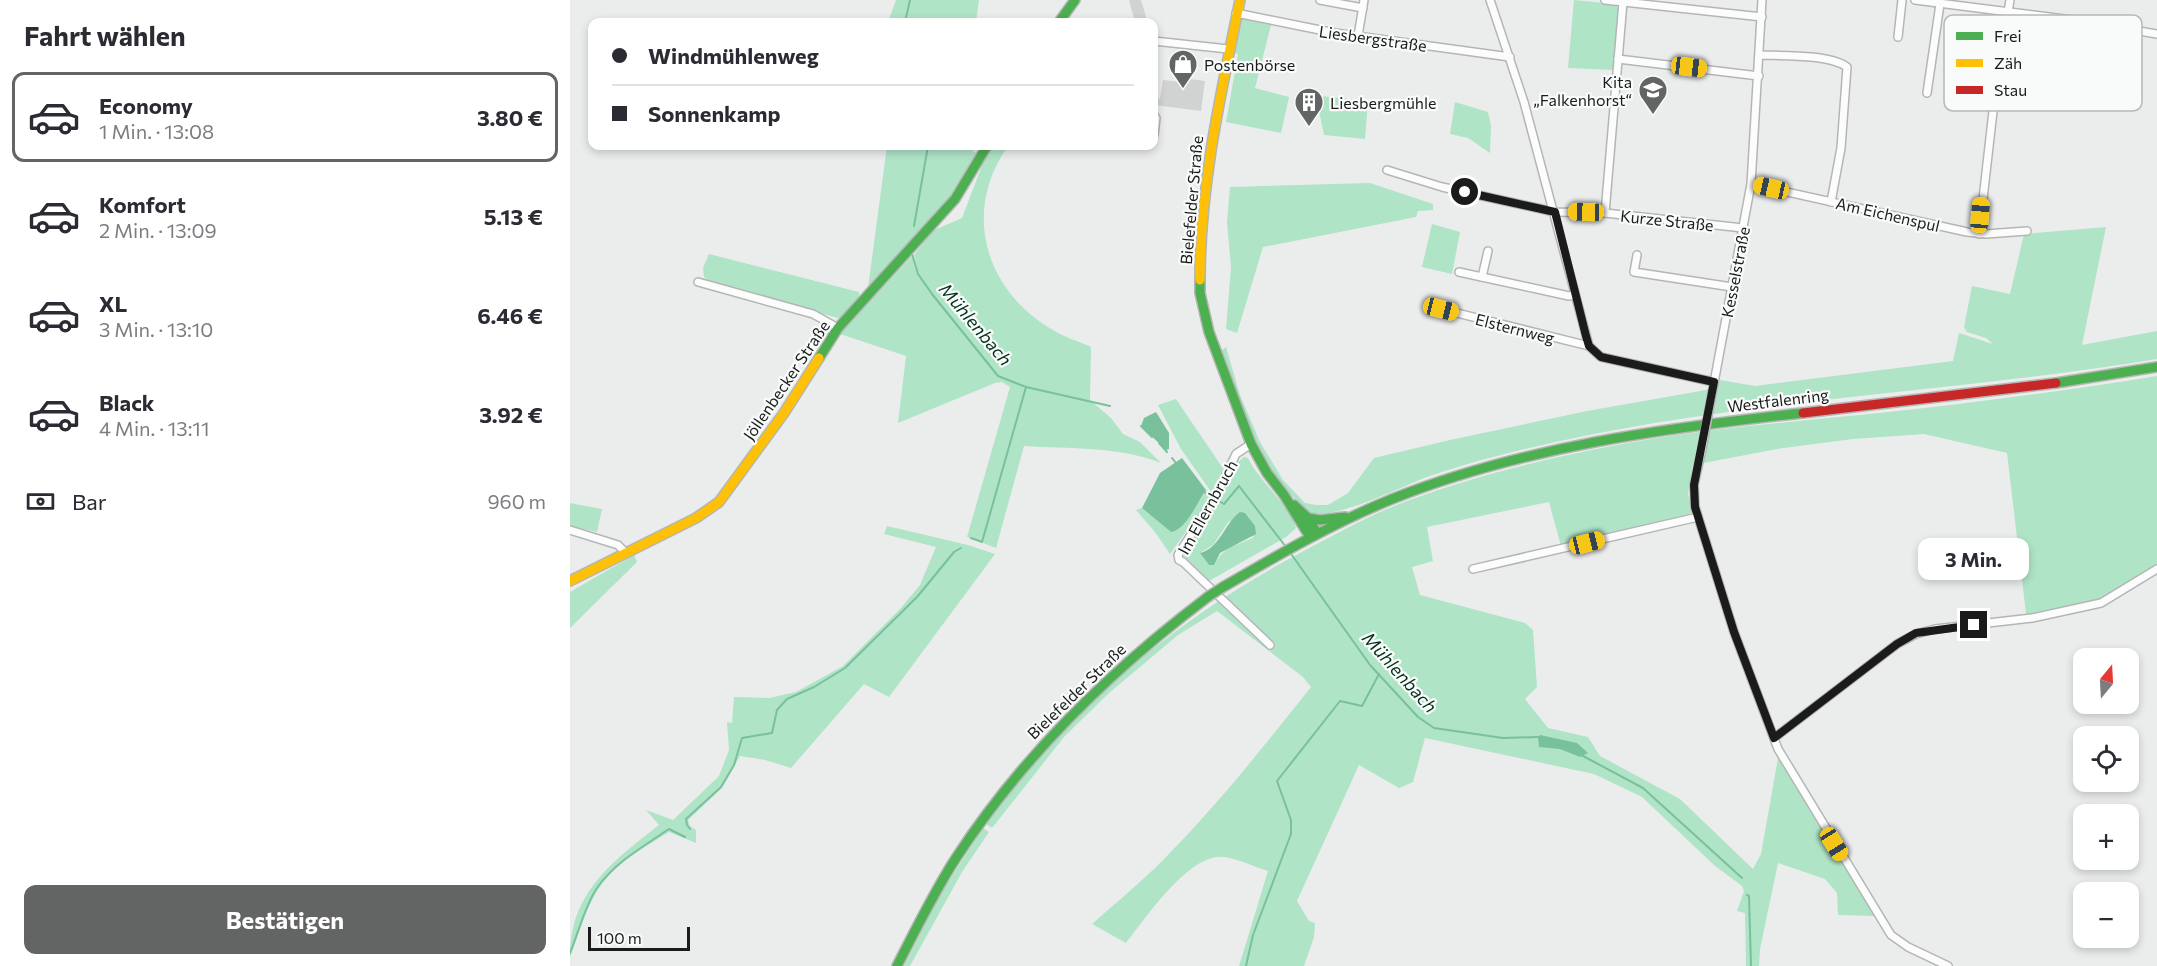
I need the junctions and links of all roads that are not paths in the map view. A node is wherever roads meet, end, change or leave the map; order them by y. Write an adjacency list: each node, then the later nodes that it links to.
1 (1075, 0): 18 (main road)
2 (1240, 0): 14 (main road, Bielefelder Straße)
3 (1320, 0): 11 (street)
4 (1490, 0): 26 (street)
5 (1605, 0): 10 (street)
6 (1762, 0): 17 (street, Kesselstraße)
7 (1902, 0): 22 (street)
8 (1915, 0): 12 (street)
9 (2010, 0): 13 (street)
10 (1623, 2): 17 (street); 27 (street)
11 (1364, 4): 21 (street)
12 (1940, 4): 13 (street); 29 (street)
13 (2007, 12): 15 (street); 16 (street)
14 (1236, 13): 21 (street, Liesbergstraße); 24 (main road, Bielefelder Straße)
15 (2007, 15)
16 (2027, 15)
17 (1762, 17): 25 (street, Kesselstraße)
18 (1062, 18)
19 (2142, 32): 20 (street)
20 (2157, 34)
21 (1358, 36): 26 (street, Liesbergstraße)
22 (1898, 37)
23 (1158, 41): 24 (street)
24 (1228, 49): 52 (main road, Bielefelder Straße)
25 (1760, 55): 28 (street, Kesselstraße); 34 (street)
26 (1510, 57): 35 (street)
27 (1618, 59): 28 (street); 36 (street)
28 (1759, 76): 33 (street, Kesselstraße)
29 (1927, 93)
30 (1993, 111): 39 (street)
31 (985, 150): 48 (main road, Jöllenbecker Straße)
32 (1387, 170): 35 (street, Kurze Straße)
33 (1751, 184): 34 (street, Am Eichenspul); 37 (street, Kesselstraße)
34 (1831, 202): 39 (street, Am Eichenspul)
35 (1555, 212): 36 (street, Kurze Straße); 46 (street)
36 (1605, 213): 37 (street, Kurze Straße)
37 (1743, 228): 45 (street, Kesselstraße)
38 (2027, 231): 39 (street, Am Eichenspul)
39 (1978, 234)
40 (1488, 251): 43 (street)
41 (1636, 255): 45 (street)
42 (1459, 272): 43 (street)
43 (1482, 277): 46 (street)
44 (698, 282): 48 (street)
45 (1732, 287): 51 (street, Kesselstraße)
46 (1574, 295): 49 (street)
47 (1441, 309): 49 (street, Elsternweg)
48 (838, 328): 59 (main road, Jöllenbecker Straße)
49 (1589, 346): 51 (street, Elsternweg)
50 (2157, 367): 54 (main road, Westfalenring)
51 (1714, 382): 55 (street, Kesselstraße, bridge)
52 (1251, 444): 53 (main road, Bielefelder Straße); 63 (street, Im Ellernbruch)
53 (1284, 495): 56 (main road, Bielefelder Straße); 58 (main road, Bielefelder Straße)
54 (1351, 517): 56 (main road); 58 (main road, Westfalenring)
55 (1698, 517): 60 (street); 64 (street, Kesselstraße)
56 (1308, 518): 58 (main road, Bielefelder Straße)
57 (570, 530): 59 (street)
58 (1313, 535): 65 (main road, Bielefelder Straße, bridge)
59 (625, 552): 62 (main road, Jöllenbecker Straße)
60 (1473, 569)
61 (2157, 569): 64 (street)
62 (570, 581)
63 (1270, 645)
64 (1774, 738): 66 (street, Kesselstraße)
65 (897, 966)
66 (1948, 966)

